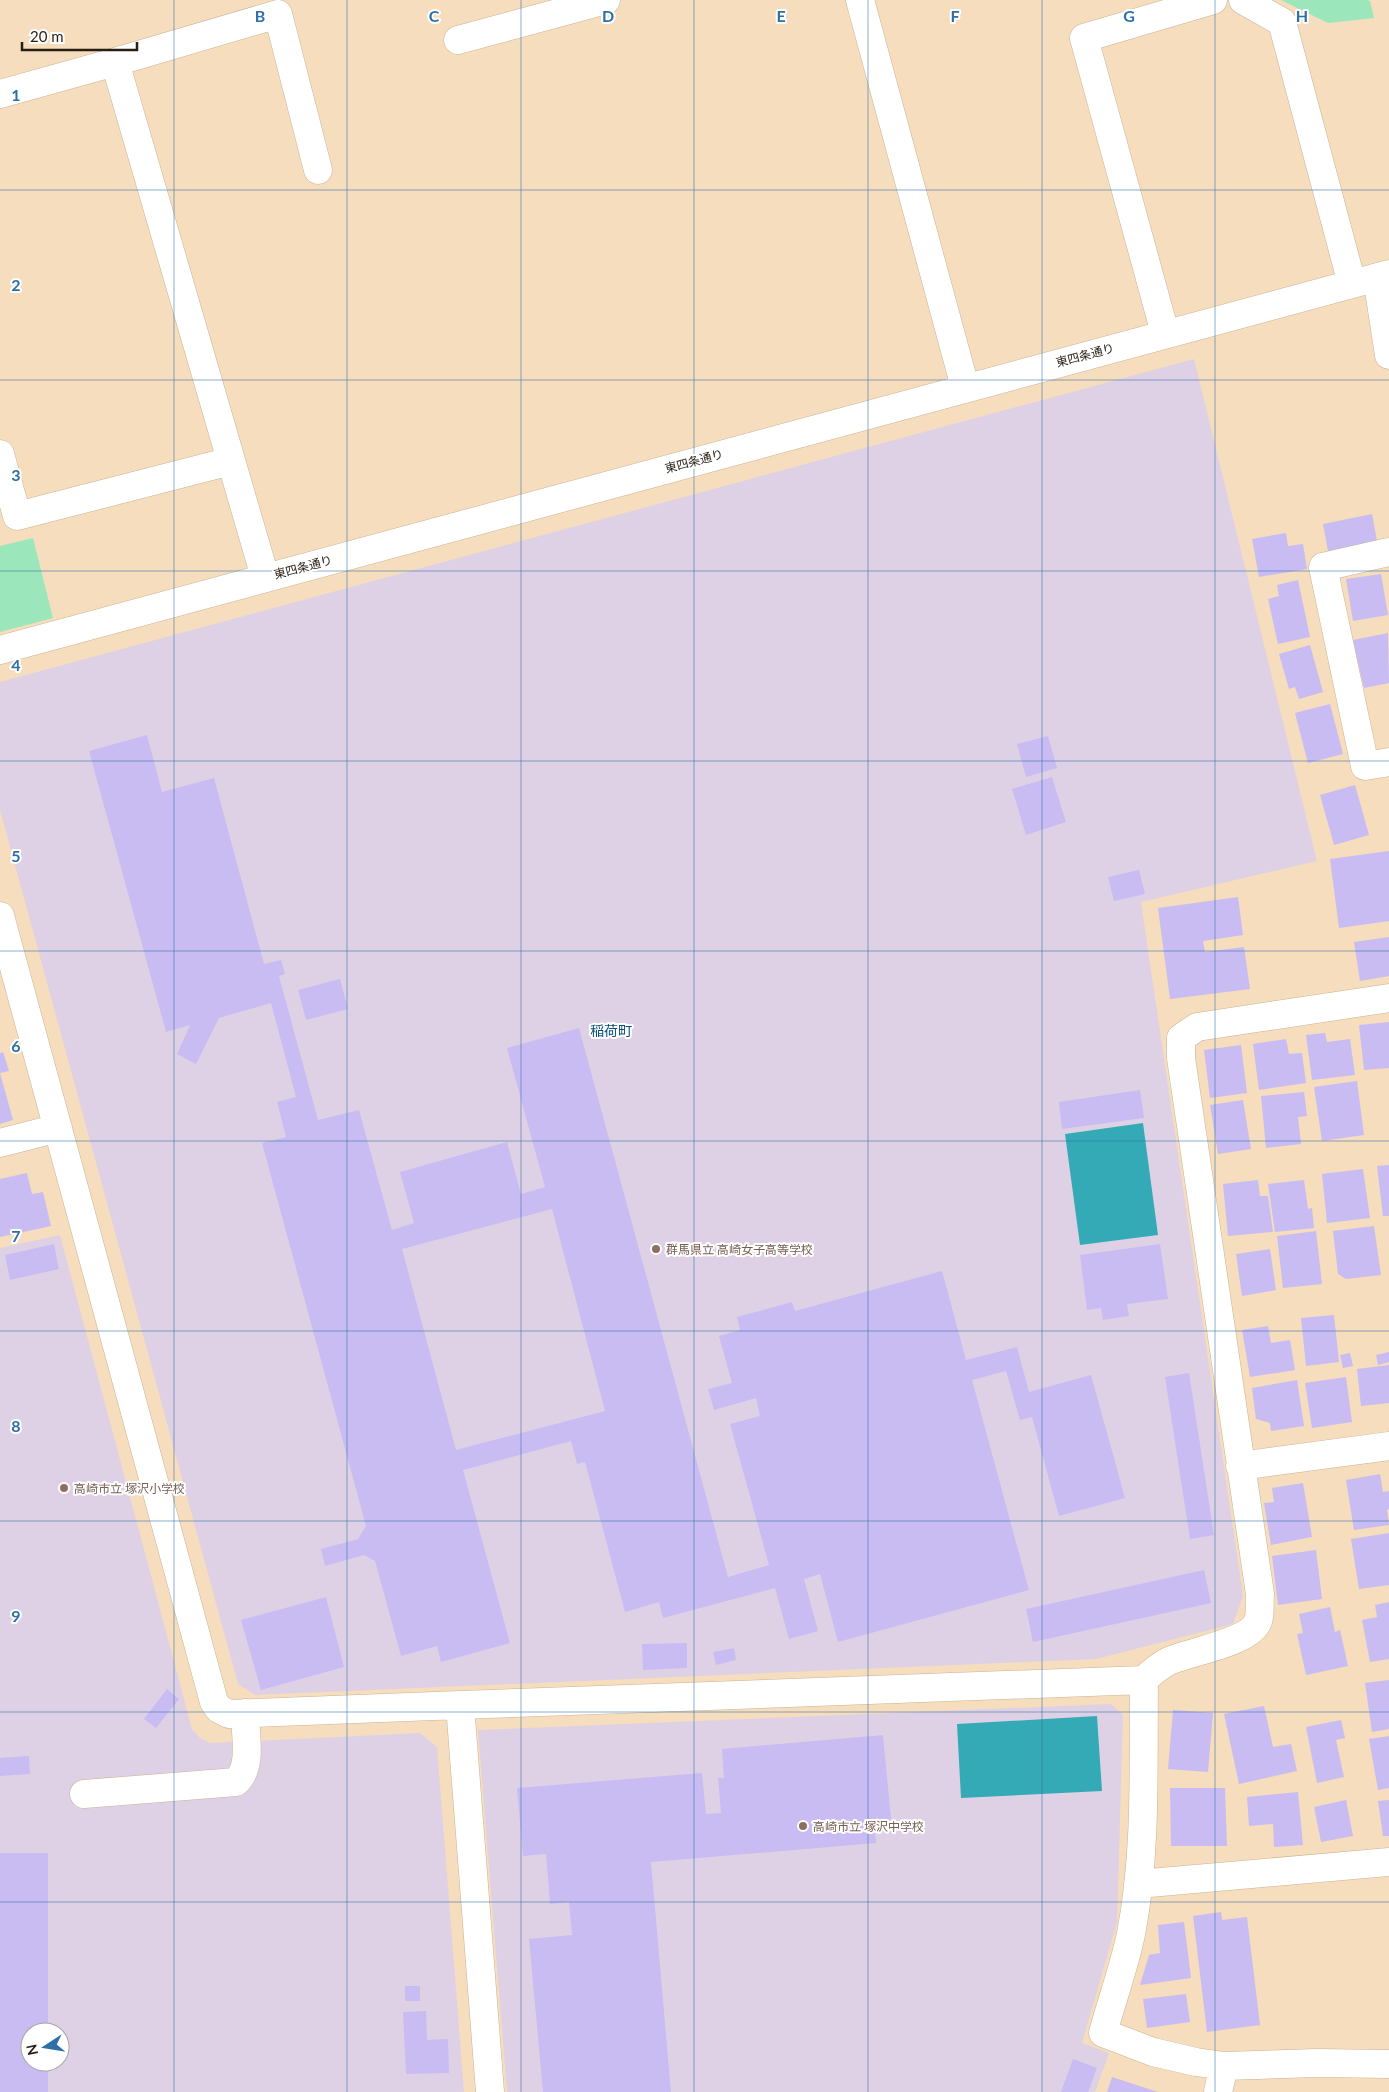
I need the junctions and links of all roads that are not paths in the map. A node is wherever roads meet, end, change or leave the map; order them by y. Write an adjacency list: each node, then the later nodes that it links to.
1 (606, 0): 6 (street)
2 (860, 0): 13 (street)
3 (1213, 0): 11 (street)
4 (1243, 0): 10 (street)
5 (276, 7): 7 (street); 9 (street)
6 (458, 40)
7 (115, 62): 8 (street); 15 (street)
8 (0, 94)
9 (318, 170)
10 (1373, 278): 11 (street, 東四条通り); 12 (street)
11 (1165, 333): 13 (street, 東四条通り)
12 (1389, 355)
13 (965, 387): 17 (street, 東四条通り)
14 (0, 454): 15 (street)
15 (231, 461): 17 (street)
16 (1389, 552): 19 (street)
17 (265, 577): 18 (street, 東四条通り)
18 (0, 650)
19 (1389, 762)
20 (0, 916): 21 (street)
21 (6, 961): 23 (street)
22 (1389, 998): 26 (street)
23 (58, 1128): 24 (street); 29 (street)
24 (0, 1143)
25 (1389, 1446): 26 (street)
26 (1240, 1466): 27 (street)
27 (1144, 1680): 28 (street); 32 (street)
28 (460, 1705): 29 (street); 35 (street)
29 (245, 1713): 30 (street)
30 (84, 1794)
31 (1389, 1862): 32 (street)
32 (1138, 1884): 34 (street)
33 (1389, 2064): 34 (street)
34 (1224, 2066): 36 (street)
35 (490, 2092)
36 (1218, 2092)

